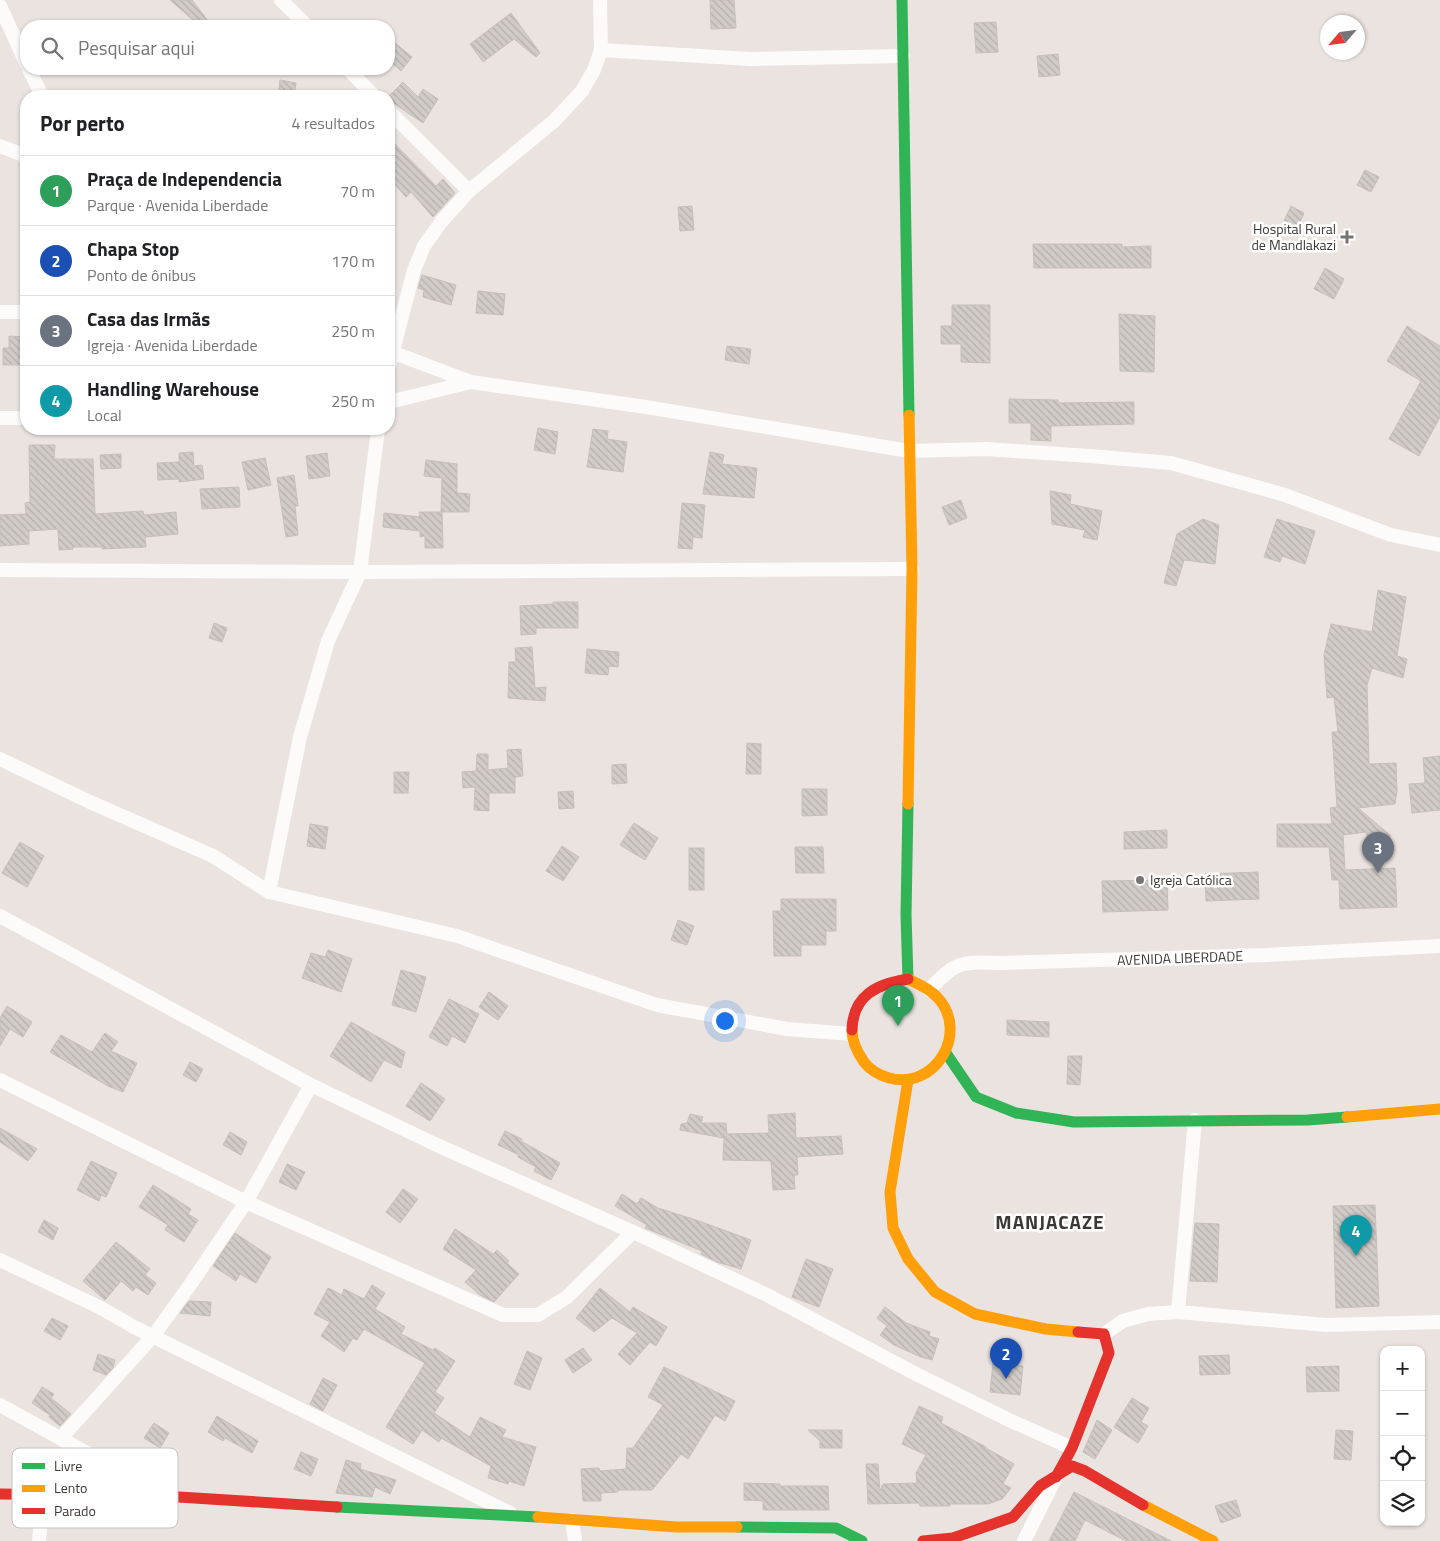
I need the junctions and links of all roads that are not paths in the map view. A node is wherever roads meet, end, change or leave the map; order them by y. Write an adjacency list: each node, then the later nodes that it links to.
1 (282, 0): 5 (street)
2 (600, 0): 7 (street)
3 (902, 0): 8 (street)
4 (0, 6): 6 (street)
5 (301, 20)
6 (20, 49)
7 (601, 50): 8 (street); 16 (street)
8 (902, 56): 26 (street)
9 (32, 75): 11 (street)
10 (354, 75): 12 (street)
11 (39, 90)
12 (368, 90)
13 (395, 117): 16 (street)
14 (0, 146): 15 (street)
15 (20, 154)
16 (469, 191): 19 (street)
17 (0, 312): 18 (street)
18 (20, 312)
19 (395, 339)
20 (395, 359): 21 (street)
21 (471, 382): 22 (street); 26 (street)
22 (395, 401)
23 (0, 418): 24 (street)
24 (20, 418)
25 (377, 435): 30 (street)
26 (909, 451): 27 (street); 28 (street)
27 (1440, 545)
28 (912, 569): 30 (street); 35 (street)
29 (0, 570): 30 (street)
30 (360, 572): 32 (street)
31 (0, 759): 32 (street)
32 (268, 892): 37 (street)
33 (0, 916): 41 (street)
34 (1440, 946): 36 (street, AVENIDA LIBERDADE)
35 (908, 979): 36 (street); 37 (street)
36 (929, 990): 38 (street)
37 (851, 1034): 40 (street)
38 (946, 1053): 40 (street); 43 (street)
39 (0, 1080): 44 (street)
40 (908, 1080): 49 (street)
41 (311, 1085): 44 (street); 45 (street)
42 (1440, 1109): 43 (street)
43 (1195, 1120): 47 (street)
44 (246, 1202): 45 (street); 50 (street)
45 (633, 1232): 54 (street)
46 (0, 1260): 50 (street)
47 (1178, 1312): 48 (street); 49 (street)
48 (1440, 1322)
49 (1104, 1334): 54 (street)
50 (154, 1335): 52 (street); 57 (street)
51 (0, 1405): 52 (street)
52 (62, 1438): 53 (street)
53 (80, 1448)
54 (1072, 1448): 55 (street)
55 (1056, 1477): 63 (street); 64 (street); 65 (street)
56 (178, 1497): 57 (street)
57 (516, 1515): 58 (street)
58 (572, 1520): 61 (street); 62 (street)
59 (40, 1528): 60 (street)
60 (39, 1541)
61 (575, 1541)
62 (862, 1541)
63 (923, 1541)
64 (1024, 1541)
65 (1213, 1541)

